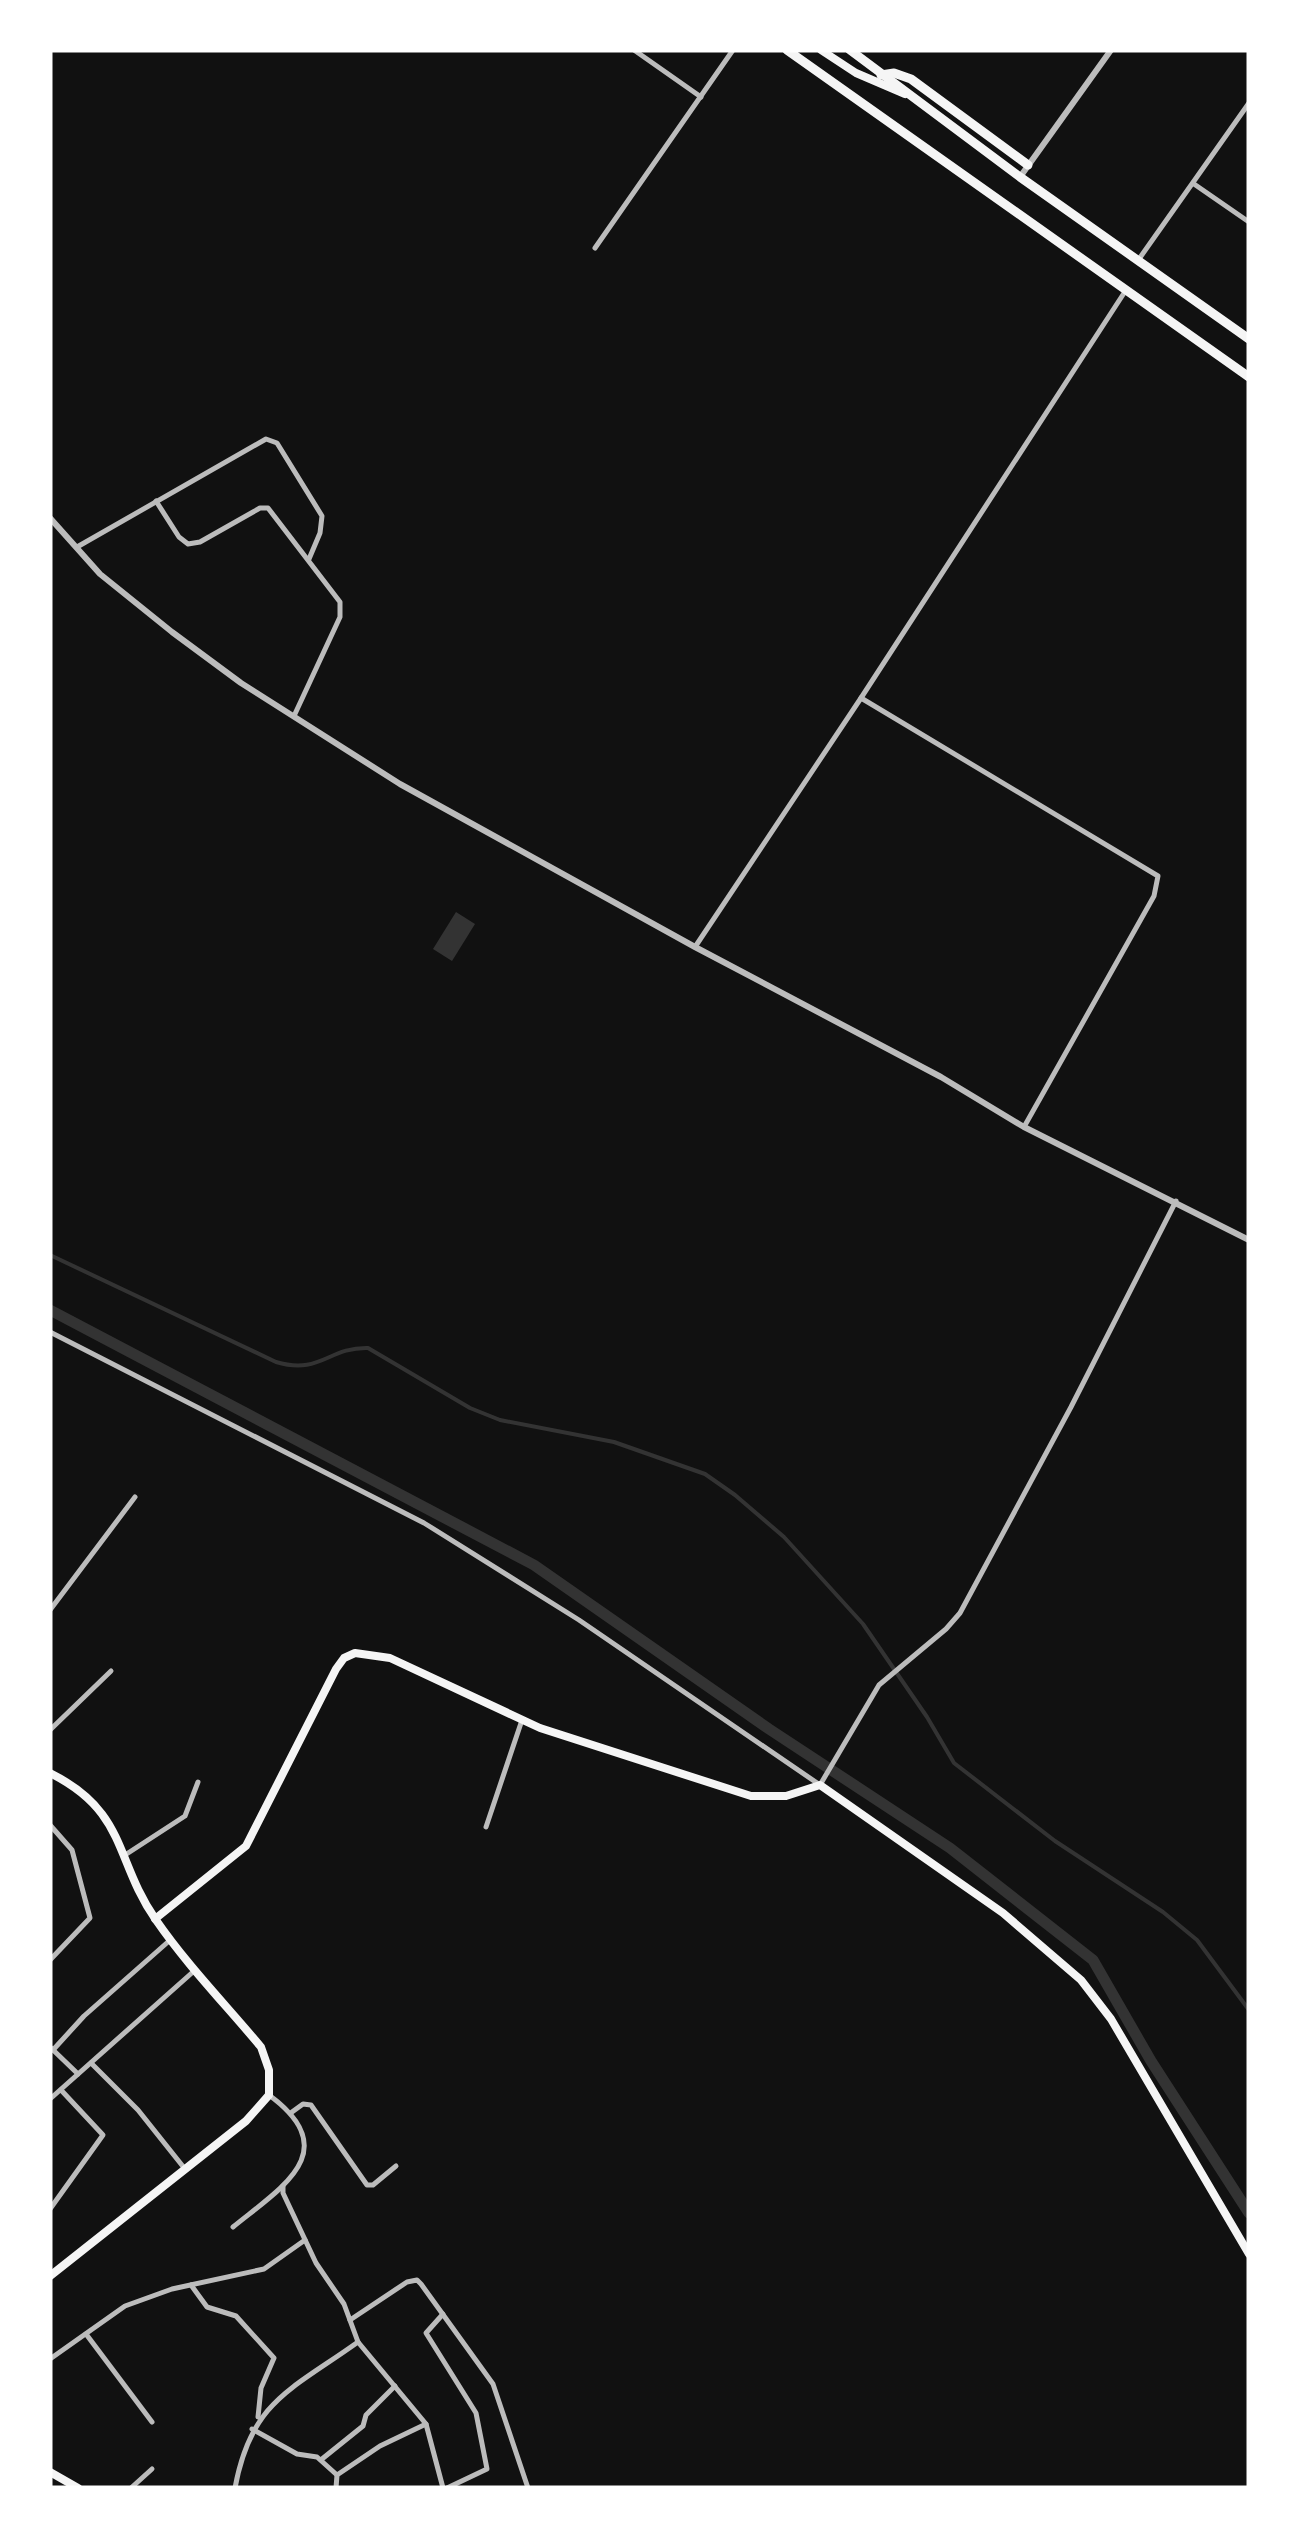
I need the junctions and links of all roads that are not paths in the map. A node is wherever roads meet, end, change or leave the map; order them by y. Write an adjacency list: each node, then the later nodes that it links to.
1 (634, 50): 10 (street)
2 (733, 50): 10 (street)
3 (788, 50): 18 (highway)
4 (821, 50): 9 (main road)
5 (850, 50): 7 (highway)
6 (1111, 50): 12 (street)
7 (862, 53): 8 (highway)
8 (881, 74): 9 (highway); 12 (highway)
9 (905, 94): 13 (highway)
10 (701, 97): 16 (street)
11 (1249, 104): 14 (street)
12 (1028, 165): 13 (street)
13 (1020, 177): 17 (highway)
14 (1194, 184): 15 (street); 17 (street)
15 (1249, 222)
16 (596, 248)
17 (1137, 261): 19 (highway)
18 (1126, 290): 20 (highway); 25 (street)
19 (1249, 339)
20 (1249, 377)
21 (156, 501): 23 (street); 24 (street); 24 (street)
22 (50, 518): 23 (street)
23 (77, 547): 26 (street)
24 (309, 559): 26 (street)
25 (861, 698): 27 (street); 28 (street)
26 (294, 716): 27 (street)
27 (695, 946): 28 (street)
28 (1024, 1126): 29 (street)
29 (1176, 1201): 30 (street); 39 (street)
30 (1249, 1240)
31 (50, 1332): 39 (street)
32 (135, 1497): 33 (street)
33 (50, 1610)
34 (111, 1672): 36 (street)
35 (522, 1720): 39 (main road); 41 (street); 43 (main road)
36 (50, 1730)
37 (50, 1773): 42 (main road)
38 (198, 1782): 42 (street)
39 (820, 1786): 60 (main road)
40 (50, 1825): 45 (street)
41 (486, 1828)
42 (125, 1855): 43 (main road)
43 (155, 1919): 44 (main road)
44 (172, 1939): 46 (main road); 47 (street)
45 (50, 1960)
46 (196, 1968): 48 (street); 51 (main road)
47 (52, 2048): 49 (street)
48 (91, 2063): 49 (street); 55 (street)
49 (78, 2074): 50 (street)
50 (60, 2090): 52 (street); 57 (street)
51 (269, 2095): 53 (street); 55 (main road)
52 (50, 2099)
53 (292, 2112): 54 (street); 56 (street)
54 (396, 2166)
55 (185, 2169): 61 (main road)
56 (283, 2186): 58 (street); 59 (street)
57 (50, 2209)
58 (233, 2227)
59 (306, 2240): 62 (street); 64 (street)
60 (1249, 2254)
61 (50, 2276)
62 (190, 2285): 65 (street); 69 (street)
63 (443, 2314): 64 (street); 81 (street); 82 (street)
64 (350, 2320): 66 (street)
65 (86, 2334): 67 (street); 70 (street)
66 (358, 2342): 68 (street); 69 (street)
67 (50, 2359)
68 (395, 2386): 71 (street); 73 (street)
69 (258, 2420): 72 (street)
70 (152, 2422)
71 (426, 2424): 76 (street); 81 (street)
72 (252, 2429): 73 (street); 79 (street)
73 (322, 2460): 76 (street)
74 (152, 2468): 78 (street)
75 (50, 2472): 77 (main road)
76 (337, 2476): 80 (street)
77 (78, 2488)
78 (131, 2488)
79 (235, 2488)
80 (336, 2488)
81 (445, 2488)
82 (528, 2488)

